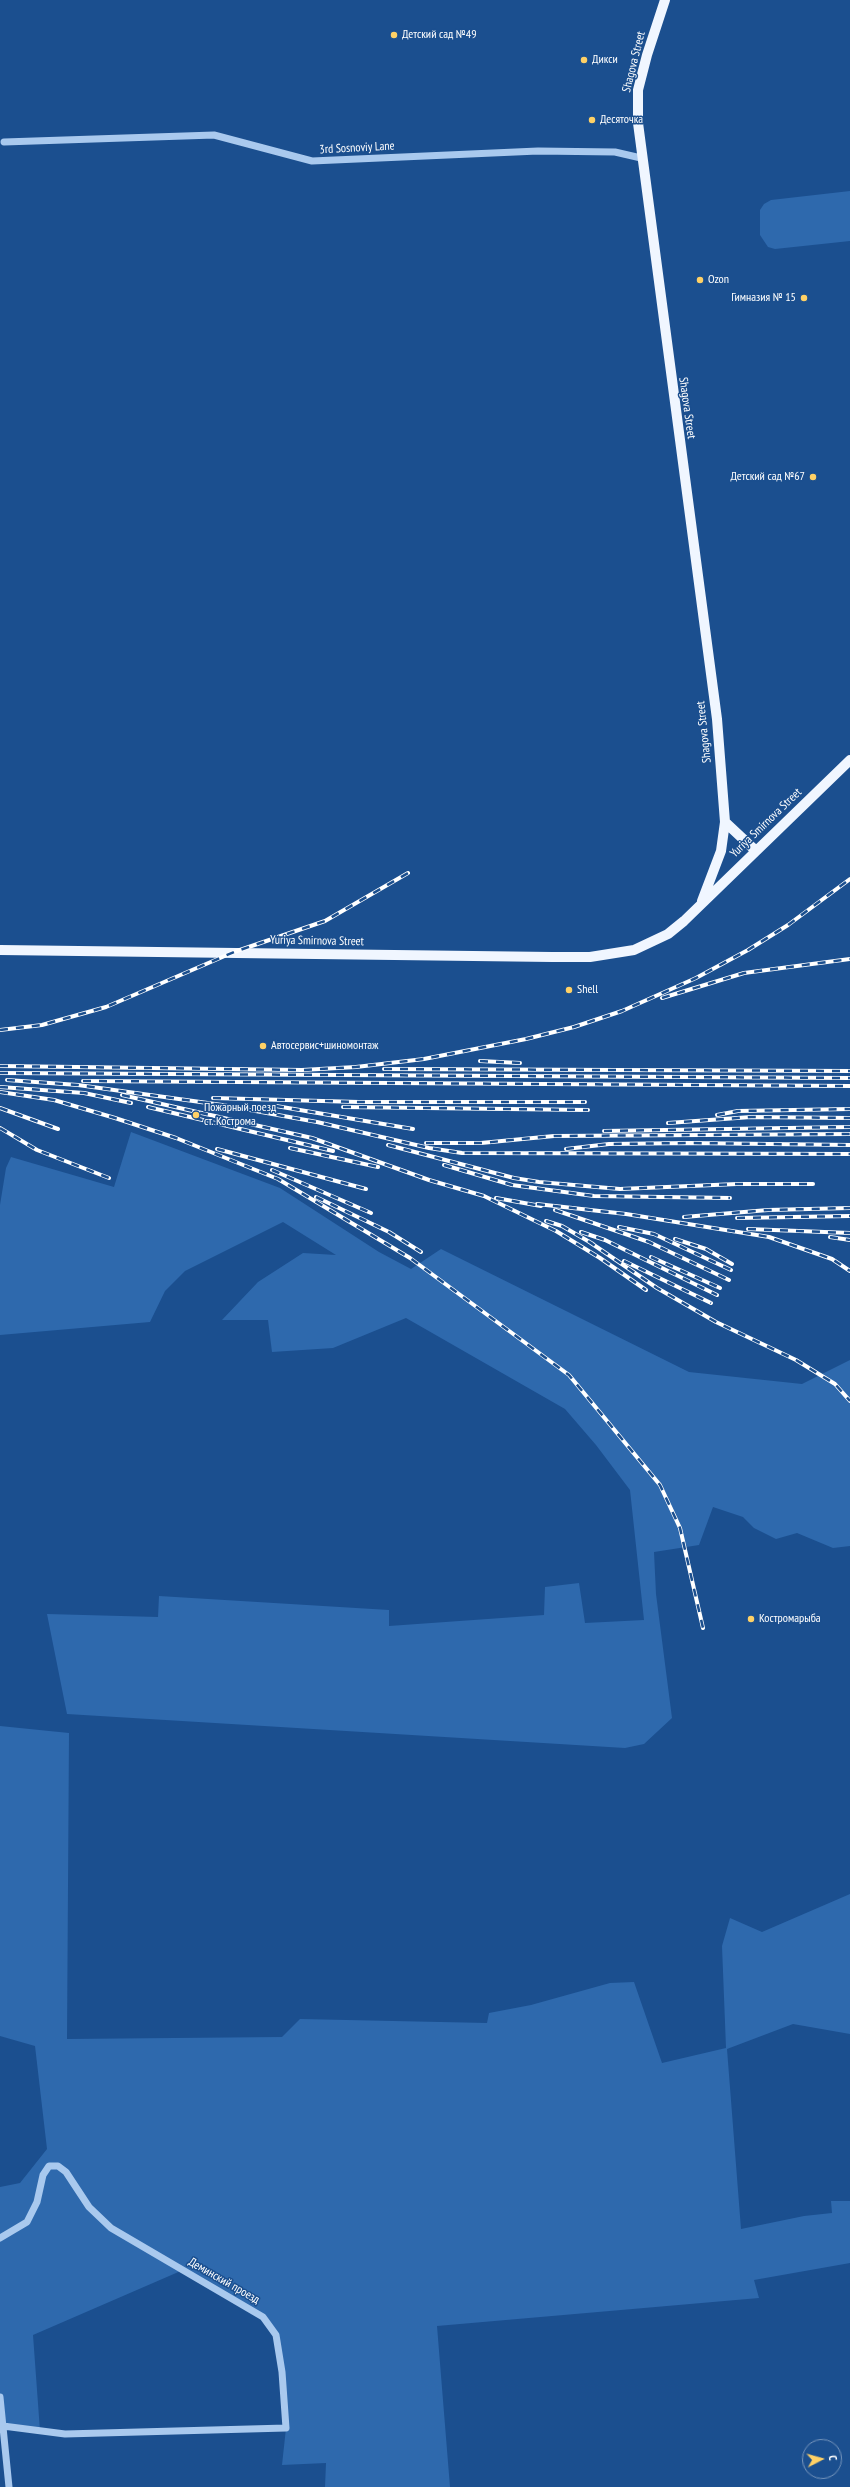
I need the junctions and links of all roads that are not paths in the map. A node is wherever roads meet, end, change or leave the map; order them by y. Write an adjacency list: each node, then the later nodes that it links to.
1 (665, 0): 3 (main road, Shagova Street)
2 (4, 142): 3 (street, 3rd Sosnoviy Lane)
3 (641, 158): 5 (main road, Shagova Street)
4 (850, 760): 6 (main road, Yuriya Smirnova Street)
5 (725, 822): 6 (main road); 7 (main road, Shagova Street)
6 (756, 851): 7 (main road, Yuriya Smirnova Street)
7 (701, 905): 8 (main road, Yuriya Smirnova Street)
8 (0, 950)
9 (0, 2238): 11 (street, Деминский проезд)
10 (0, 2396): 11 (street)
11 (3, 2426): 12 (street)
12 (9, 2487)

